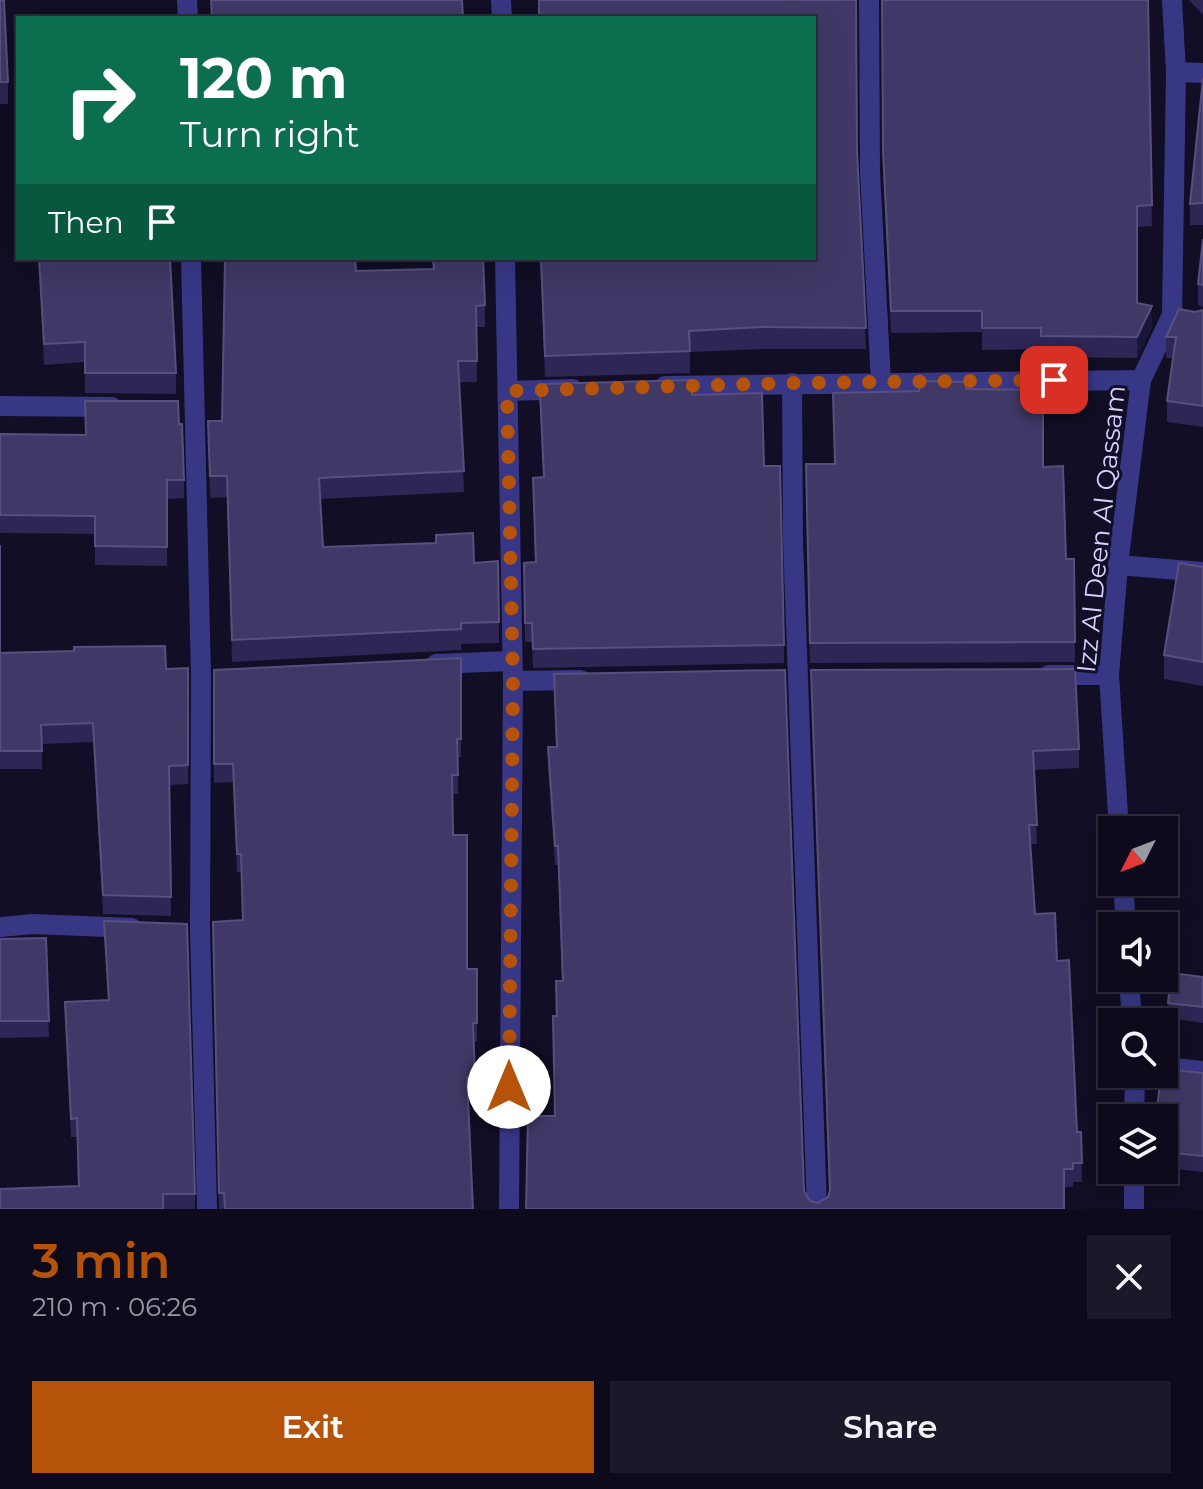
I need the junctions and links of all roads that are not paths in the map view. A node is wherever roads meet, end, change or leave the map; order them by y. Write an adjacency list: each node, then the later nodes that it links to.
1 (869, 0): 8 (street)
2 (1172, 0): 3 (street, Izz Al Deen Al Qassam)
3 (1176, 72): 4 (street); 7 (street, Izz Al Deen Al Qassam)
4 (1203, 73)
5 (191, 260): 28 (street)
6 (505, 260): 12 (street)
7 (1141, 380): 8 (street); 15 (street, Izz Al Deen Al Qassam)
8 (881, 382): 9 (street)
9 (792, 383): 10 (street); 30 (street)
10 (649, 387)
11 (586, 389): 12 (street)
12 (507, 391): 18 (street)
13 (0, 406): 14 (street)
14 (133, 407)
15 (1118, 565): 16 (street); 20 (street, Izz Al Deen Al Qassam)
16 (1203, 572)
17 (418, 665): 18 (street)
18 (512, 671): 21 (street); 29 (street)
19 (1031, 675): 20 (street)
20 (1109, 675): 22 (street, Izz Al Deen Al Qassam)
21 (608, 679)
22 (1118, 816)
23 (0, 927): 24 (street)
24 (155, 929)
25 (1178, 1068): 26 (street)
26 (1203, 1071)
27 (1134, 1184): 31 (street)
28 (207, 1209)
29 (509, 1209)
30 (817, 1209)
31 (1134, 1209)

